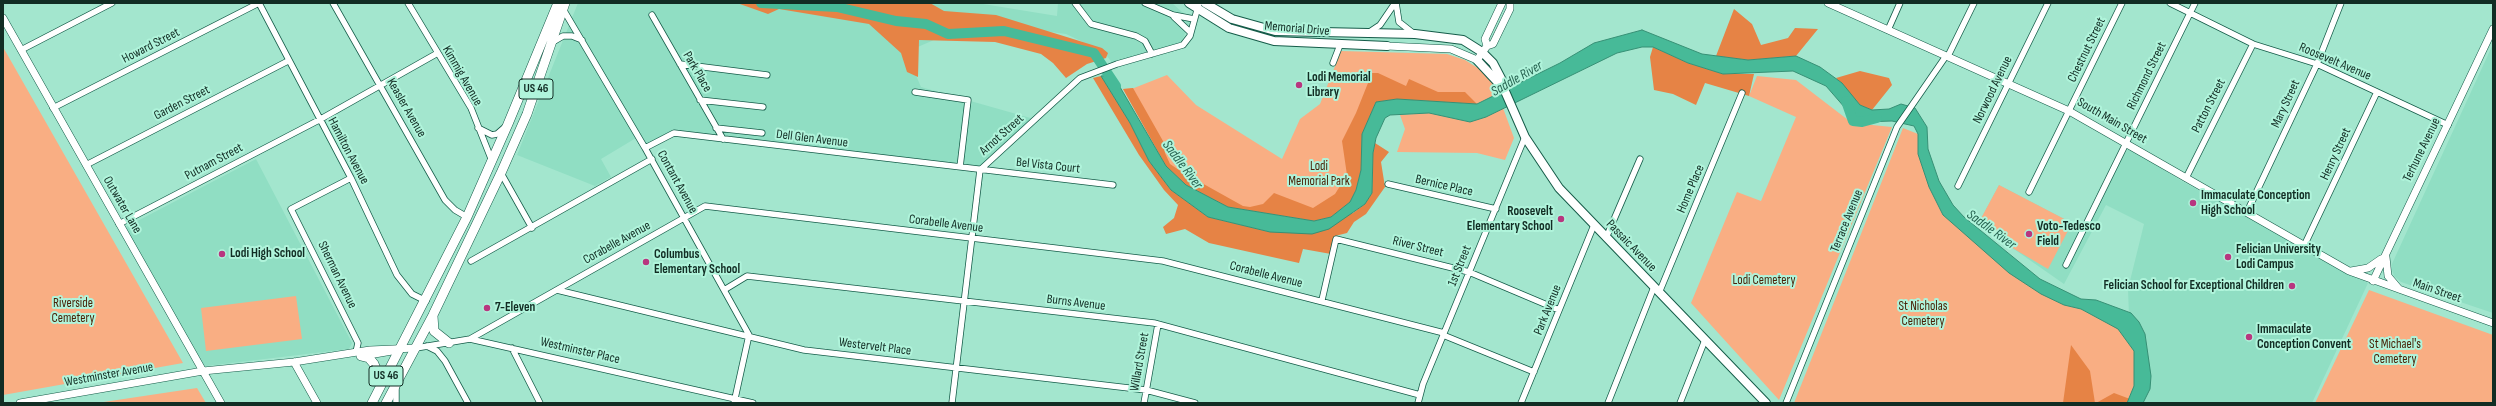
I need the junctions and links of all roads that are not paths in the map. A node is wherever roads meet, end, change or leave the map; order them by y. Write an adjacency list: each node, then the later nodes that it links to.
1 (112, 3): 40 (street)
2 (259, 3): 45 (street, Hamilton Avenue); 58 (street, Howard Street)
3 (333, 3): 51 (street, Keasler Avenue)
4 (408, 3): 41 (street, Kimmig Avenue)
5 (1075, 3): 42 (street)
6 (1145, 3): 26 (street)
7 (1189, 3): 22 (main road, Memorial Drive)
8 (1205, 3): 24 (main road, Memorial Drive)
9 (1217, 3): 24 (main road)
10 (1395, 3): 32 (street); 33 (street)
11 (1502, 3): 39 (street)
12 (1510, 3): 39 (street)
13 (1828, 3): 30 (street, South Main Street)
14 (1900, 3): 30 (street)
15 (1974, 3): 43 (street, Terrace Avenue)
16 (2048, 3): 50 (street, Norwood Avenue)
17 (2122, 3): 59 (street, Chestnut Street)
18 (2170, 3): 23 (street, Roosevelt Avenue)
19 (2195, 3): 23 (street, Richmond Street)
20 (2341, 3): 48 (street, Mary Street)
21 (562, 5): 34 (street, Contant Avenue); 35 (highway, US 46); 61 (highway, US 46)
22 (1198, 6): 28 (street, Arnot Street); 37 (main road, Memorial Drive)
23 (2190, 13): 36 (street, Roosevelt Avenue); 68 (street, Richmond Street)
24 (1223, 14): 32 (main road, Memorial Drive)
25 (652, 15): 47 (street, Park Place)
26 (1173, 15): 28 (street); 31 (street)
27 (3, 18): 40 (street, Outwater Lane)
28 (1194, 19): 31 (street, Arnot Street)
29 (2493, 29): 62 (street, Terhune Avenue)
30 (1888, 30): 43 (street, South Main Street)
31 (1190, 32): 42 (street, Arnot Street)
32 (1368, 33): 33 (main road, Memorial Drive)
33 (1415, 34): 39 (main road, Memorial Drive)
34 (582, 40): 35 (street); 69 (street, Contant Avenue)
35 (551, 43): 76 (highway, US 46)
36 (2253, 44): 48 (street, Roosevelt Avenue); 78 (street, Patton Street)
37 (1340, 45): 38 (main road, Memorial Drive); 46 (street)
38 (1387, 46): 44 (street)
39 (1484, 49): 44 (street); 52 (main road, Memorial Drive)
40 (21, 50): 58 (street, Outwater Lane)
41 (436, 54): 51 (street, Putnam Street); 63 (street, Kimmig Avenue)
42 (1152, 54): 75 (street, Arnot Street)
43 (1947, 56): 50 (street, South Main Street); 146 (street, Terrace Avenue)
44 (1477, 60): 52 (main road)
45 (288, 61): 60 (street, Hamilton Avenue); 73 (street, Garden Street)
46 (1333, 63)
47 (680, 64): 49 (street); 56 (street, Park Place)
48 (2317, 64): 54 (street, Roosevelt Avenue); 84 (street, Mary Street)
49 (767, 75)
50 (2009, 84): 59 (street, South Main Street); 81 (street, Norwood Avenue)
51 (380, 86): 60 (street, Putnam Street); 85 (street, Keasler Avenue)
52 (1504, 86): 66 (main road, Passaic Avenue)
53 (915, 92): 74 (street)
54 (2377, 92): 62 (street, Roosevelt Avenue); 92 (street, Henry Street)
55 (1742, 93): 101 (street, Home Place)
56 (700, 100): 57 (street); 64 (street, Park Place)
57 (763, 107)
58 (54, 108): 73 (street, Outwater Lane)
59 (2069, 111): 68 (street, South Main Street); 82 (street, Chestnut Street)
60 (319, 120): 77 (street, Hamilton Avenue); 87 (street, Putnam Street)
61 (508, 124): 63 (street); 72 (highway, US 46)
62 (2448, 125): 93 (street, Terhune Avenue)
63 (476, 126): 72 (street, Kimmig Avenue)
64 (716, 128): 65 (street); 67 (street, Park Place)
65 (762, 133)
66 (1525, 137): 83 (street, 1st Street); 88 (main road, Passaic Avenue)
67 (723, 139): 69 (street, Dell Glen Avenue); 74 (street, Dell Glen Avenue)
68 (2127, 143): 78 (street, South Main Street); 95 (street, Richmond Street)
69 (645, 148): 70 (street, Contant Avenue)
70 (652, 159): 86 (street, Contant Avenue); 89 (street)
71 (1640, 159): 91 (street)
72 (492, 162): 85 (highway, US 46)
73 (86, 165): 87 (street, Outwater Lane)
74 (960, 167): 75 (street, Dell Glen Avenue)
75 (980, 170): 80 (street, Bel Vista Court); 90 (street, Arnot Street)
76 (501, 173): 89 (street); 107 (highway, US 46)
77 (351, 178): 104 (street, Hamilton Avenue); 119 (street, Sherman Avenue)
78 (2186, 178): 84 (street, South Main Street)
79 (1388, 184): 83 (street, Bernice Place)
80 (1113, 185)
81 (1958, 186)
82 (2029, 192)
83 (1496, 209): 97 (street, 1st Street)
84 (2246, 212): 92 (street, South Main Street)
85 (467, 217): 104 (highway, US 46)
86 (684, 218): 90 (street, Corabelle Avenue); 99 (street, Corabelle Avenue); 100 (street, Contant Avenue)
87 (119, 224): 122 (street, Outwater Lane)
88 (1594, 225): 91 (main road, Passaic Avenue); 106 (street, Park Avenue)
89 (532, 228): 94 (street)
90 (972, 238): 103 (street, Corabelle Avenue); 105 (street, Arnot Street)
91 (1606, 238): 101 (main road, Passaic Avenue)
92 (2304, 246): 96 (street, South Main Street)
93 (2386, 255): 96 (street); 98 (street, Terhune Avenue); 102 (street)
94 (471, 261)
95 (2066, 265)
96 (2349, 271): 98 (street, South Main Street)
97 (1469, 272): 103 (street, River Street); 106 (street, River Street); 110 (street, 1st Street)
98 (2373, 281): 102 (street, Main Street)
99 (557, 290): 111 (street, Westervelt Place); 112 (street, Corabelle Avenue)
100 (724, 290): 105 (street, Burns Avenue); 111 (street, Contant Avenue)
101 (1657, 290): 113 (main road, Passaic Avenue); 143 (street, Home Place)
102 (2401, 291): 108 (street, Main Street)
103 (1322, 300): 110 (street, Corabelle Avenue)
104 (426, 301): 118 (highway, US 46)
105 (964, 301): 109 (street, Burns Avenue); 121 (street, Arnot Street)
106 (1560, 310): 123 (street, Park Avenue)
107 (433, 315): 114 (highway); 116 (highway, US 46)
108 (2493, 323)
109 (1158, 324): 126 (street, Willard Street); 127 (street, Burns Avenue)
110 (1444, 334): 123 (street, Corabelle Avenue); 127 (street, 1st Street)
111 (750, 335): 121 (street, Westervelt Place); 128 (street)
112 (470, 339): 114 (street, Westminster Place); 117 (street, Westminster Place)
113 (1705, 340): 144 (street); 145 (main road, Passaic Avenue)
114 (449, 343): 115 (street, Westminster Place)
115 (427, 346): 116 (street, Westminster Place); 135 (street)
116 (416, 348): 118 (street, Westminster Place); 125 (highway, US 46)
117 (512, 348): 128 (street, Westminster Place); 136 (street)
118 (400, 349): 119 (street, Westminster Place); 124 (highway, US 46)
119 (359, 354): 120 (street, Westminster Place); 124 (highway)
120 (294, 362): 122 (street, Westminster Place); 131 (street)
121 (956, 368): 126 (street, Westervelt Place); 138 (street, Arnot Street)
122 (203, 371): 129 (street, Westminster Avenue); 130 (street, Outwater Lane)
123 (1534, 372): 142 (street, Park Avenue)
124 (382, 384): 132 (highway, US 46)
125 (396, 385): 133 (highway, US 46); 134 (street)
126 (1146, 390): 139 (street, Willard Street); 140 (street, Westervelt Place)
127 (1420, 395): 141 (street, 1st Street)
128 (735, 401): 137 (street, Westminster Place)
129 (20, 403)
130 (221, 403)
131 (317, 403)
132 (372, 403)
133 (386, 403)
134 (396, 403)
135 (468, 403)
136 (540, 403)
137 (753, 403)
138 (952, 403)
139 (1144, 403)
140 (1195, 403)
141 (1418, 403)
142 (1521, 403)
143 (1608, 403)
144 (1680, 403)
145 (1766, 403)
146 (1786, 403)

